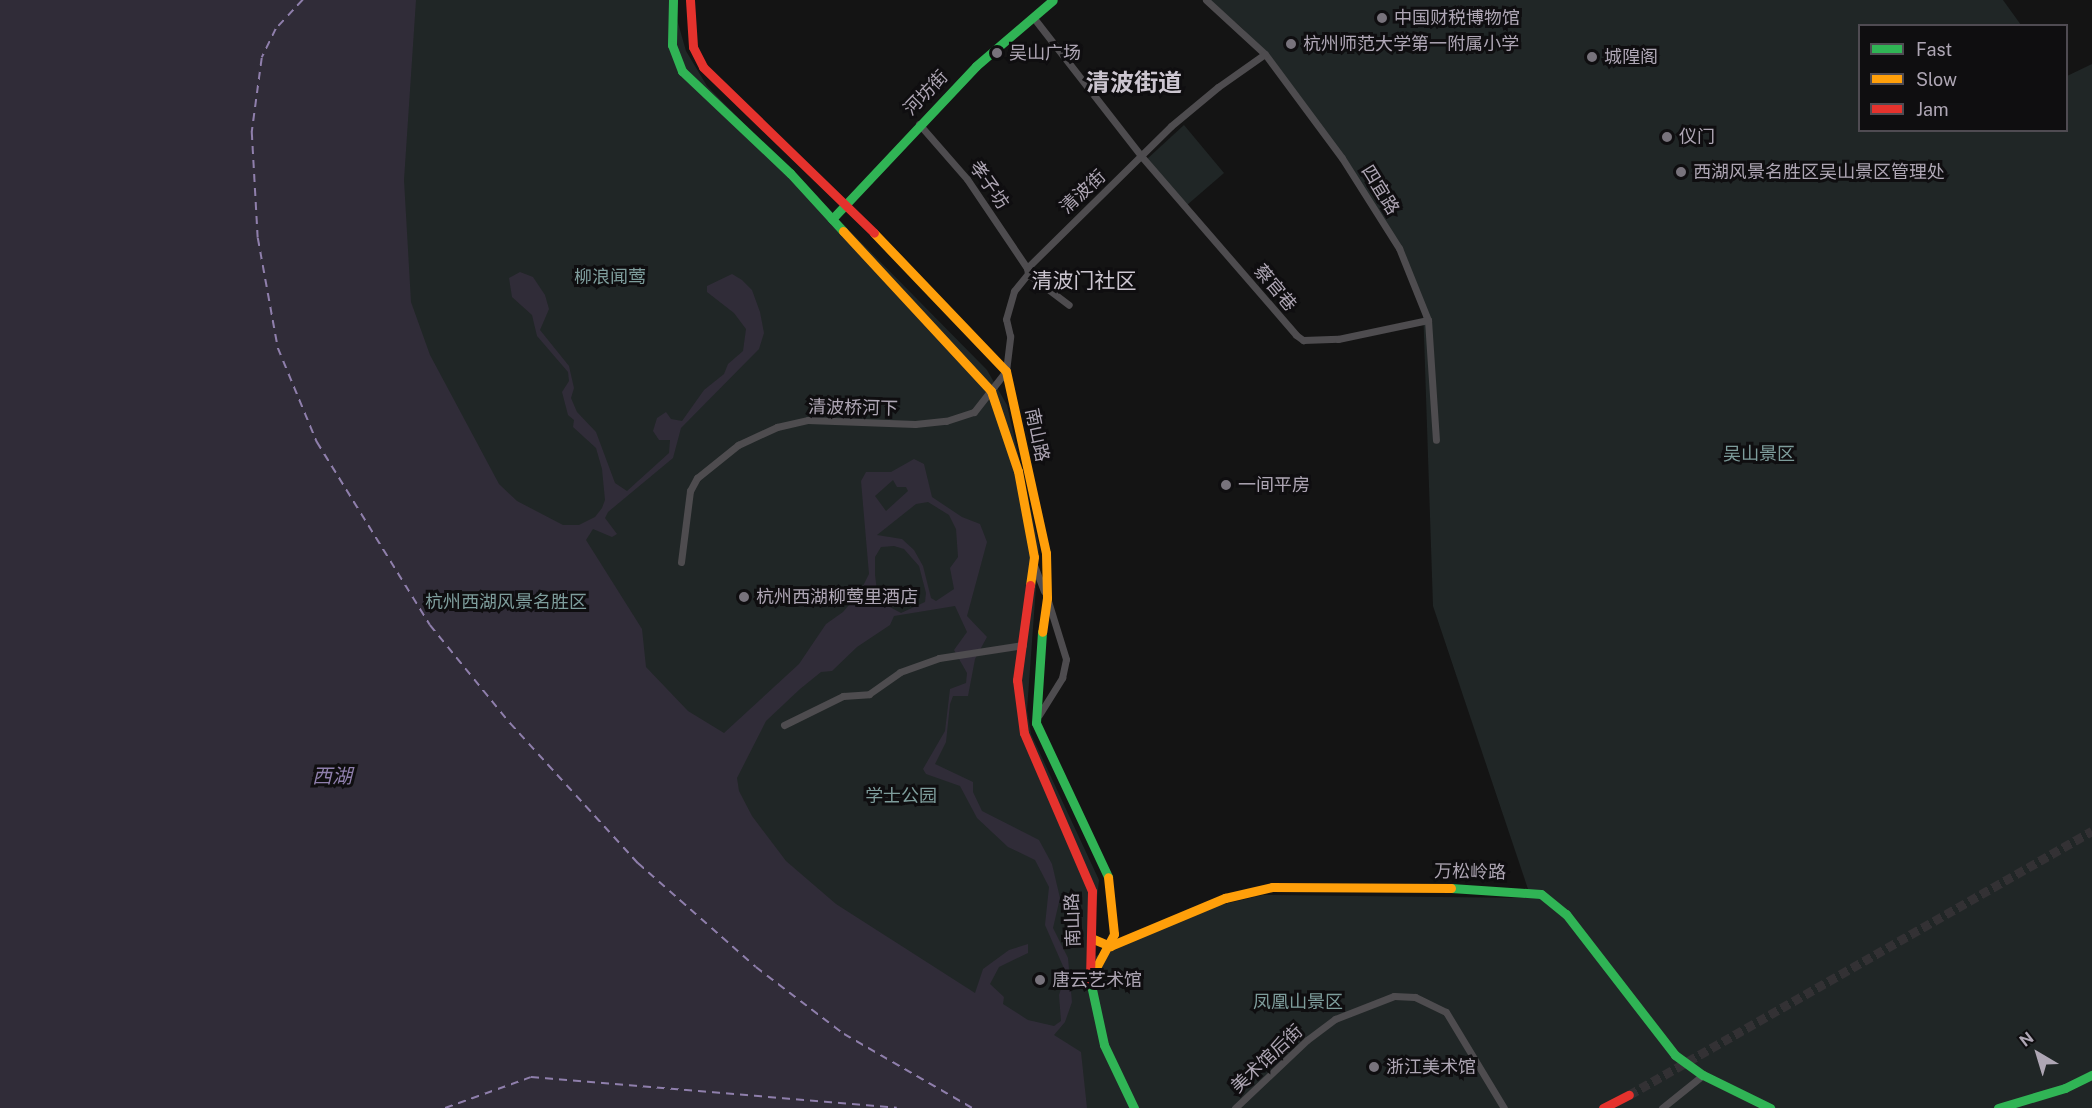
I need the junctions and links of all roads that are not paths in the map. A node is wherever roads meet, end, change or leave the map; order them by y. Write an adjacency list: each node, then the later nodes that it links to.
1 (672, 0): 10 (main road, 南山路)
2 (690, 0): 9 (main road)
3 (1053, 0): 5 (main road, 河坊街)
4 (1206, 0): 6 (street, 四宜路)
5 (1033, 16): 7 (main road, 河坊街); 8 (street)
6 (1265, 54): 8 (street, 清波街); 13 (street, 四宜路)
7 (919, 124): 9 (main road, 河坊街); 11 (street, 孝子坊)
8 (1142, 157): 11 (street, 清波街); 13 (street, 蔡官巷)
9 (846, 203): 10 (main road, 河坊街); 14 (main road)
10 (832, 219): 15 (main road, 南山路)
11 (1028, 271): 12 (street, 孝子坊); 14 (street, 清波街)
12 (1069, 305)
13 (1428, 320): 16 (street, 四宜路)
14 (1006, 371): 15 (street); 19 (main road, 南山路)
15 (991, 391): 17 (street, 清波桥河下); 18 (main road, 南山路)
16 (1436, 440)
17 (681, 562)
18 (1034, 564): 19 (street); 20 (main road, 南山路)
19 (1047, 598): 21 (main road, 南山路); 21 (street)
20 (1023, 645): 22 (street); 23 (main road, 南山路)
21 (1036, 723): 24 (main road, 南山路)
22 (784, 725)
23 (1091, 938): 24 (main road); 25 (main road, 南山路)
24 (1110, 946): 25 (main road, 南山路); 26 (main road, 万松岭路)
25 (1090, 979): 29 (main road, 南山路)
26 (1703, 1075): 33 (street); 34 (main road, 万松岭路)
27 (2092, 1075): 35 (main road)
28 (1629, 1095): 32 (main road)
29 (1134, 1108)
30 (1235, 1108): 31 (street, 美术馆后街)
31 (1504, 1108)
32 (1603, 1108)
33 (1662, 1108)
34 (1770, 1108)
35 (1998, 1108)

